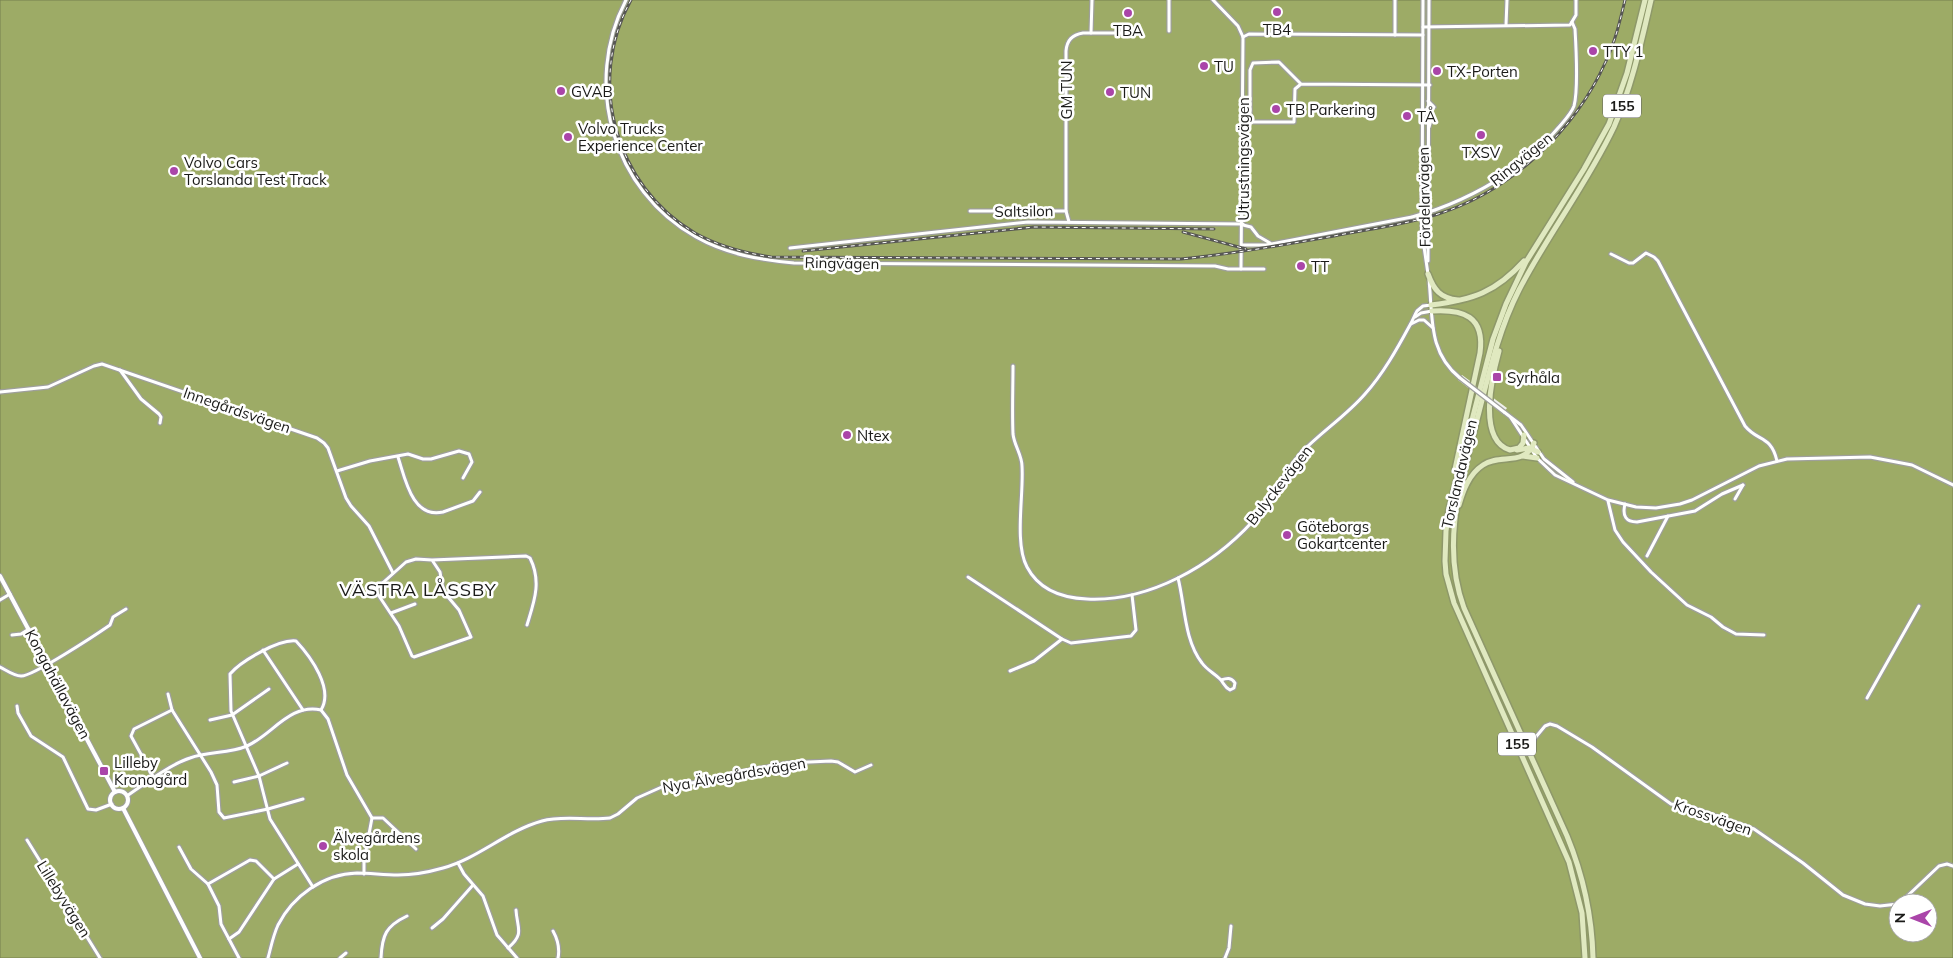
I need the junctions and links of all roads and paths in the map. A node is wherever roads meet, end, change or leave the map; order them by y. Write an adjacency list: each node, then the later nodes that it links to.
1 (626, 0): 39 (street, Ringvägen)
2 (1092, 0): 16 (street)
3 (1169, 0): 15 (street)
4 (1213, 0): 20 (street)
5 (1395, 0): 18 (street)
6 (1423, 0): 14 (street)
7 (1429, 0): 14 (street)
8 (1506, 0): 13 (street)
9 (1576, 0): 12 (street, Ringvägen)
10 (1645, 0): 33 (main road, Torslandavägen / 155)
11 (1652, 0): 38 (main road, Torslandavägen / 155)
12 (1572, 22): 13 (street); 34 (street, Ringvägen, bridge)
13 (1506, 25): 14 (street)
14 (1427, 26): 19 (street); 22 (street)
15 (1169, 31)
16 (1091, 33): 17 (street, GM TUN); 30 (street, GM TUN)
17 (1138, 33)
18 (1395, 35): 19 (street); 20 (street)
19 (1423, 35): 22 (street)
20 (1243, 37): 32 (street, Utrustningsvägen)
21 (1301, 84): 21 (street); 22 (street)
22 (1426, 85): 23 (street); 23 (street); 25 (street); 27 (street, Fördelarvägen)
23 (1428, 99): 24 (street, Fördelarvägen); 24 (street)
24 (1428, 108): 25 (street, Fördelarvägen); 28 (street, Fördelarvägen)
25 (1424, 113): 27 (street, Fördelarvägen)
26 (1434, 119): 28 (street, Fördelarvägen)
27 (1422, 121): 41 (street, Fördelarvägen)
28 (1427, 135): 41 (street, Fördelarvägen)
29 (970, 211): 30 (street, Saltsilon)
30 (1066, 211): 31 (street, Saltsilon)
31 (1069, 222): 32 (street); 36 (street)
32 (1243, 224): 34 (street); 35 (street, Utrustningsvägen)
33 (1539, 242): 42 (main road); 69 (main road, Torslandavägen / 155)
34 (1270, 243): 35 (street)
35 (1242, 245): 39 (street)
36 (790, 248)
37 (1612, 254): 58 (street)
38 (1531, 268): 53 (main road); 68 (main road, Torslandavägen / 155)
39 (1241, 269): 40 (street, Ringvägen)
40 (1264, 270)
41 (1428, 274): 42 (main road); 43 (street, Fördelarvägen)
42 (1464, 300): 43 (main road)
43 (1431, 308): 44 (street); 44 (street, Bulyckevägen); 45 (street, Fördelarvägen); 69 (main road)
44 (1412, 323): 45 (street); 75 (street, Bulyckevägen)
45 (1433, 329): 49 (street, Fördelarvägen, bridge)
46 (1013, 366): 77 (street, Bulyckevägen)
47 (120, 370): 48 (street, Innegårdsvägen); 50 (street); 59 (street, Innegårdsvägen)
48 (0, 392)
49 (1511, 418): 51 (street); 52 (street)
50 (160, 424)
51 (1524, 435): 52 (street); 53 (main road)
52 (1533, 446): 53 (main road); 54 (main road); 55 (main road); 57 (street)
53 (1517, 450)
54 (1538, 452): 62 (street)
55 (1523, 456): 57 (main road); 68 (main road)
56 (398, 457): 59 (street); 60 (street); 63 (street)
57 (1537, 458): 62 (street)
58 (1777, 462): 61 (street); 66 (street)
59 (337, 471): 72 (street, Innegårdsvägen)
60 (463, 478)
61 (1953, 486)
62 (1580, 487): 64 (street)
63 (480, 492)
64 (1608, 500): 66 (street); 86 (street)
65 (1735, 500): 67 (street)
66 (1624, 504): 67 (street)
67 (1668, 516): 70 (street)
68 (1454, 521): 102 (main road, Torslandavägen / 155)
69 (1446, 531): 149 (main road, Torslandavägen / 155)
70 (1647, 556)
71 (432, 560): 72 (street); 82 (street); 83 (street)
72 (393, 573): 82 (street)
73 (0, 576): 76 (street, Kongahällavägen)
74 (968, 577): 87 (street)
75 (1178, 578): 77 (street, Bulyckevägen); 92 (street)
76 (10, 594): 78 (street); 84 (street, Kongahällavägen)
77 (1132, 595): 87 (street)
78 (0, 600)
79 (415, 604): 82 (street)
80 (1919, 606): 95 (street)
81 (126, 609): 89 (street)
82 (391, 613)
83 (527, 626)
84 (29, 629): 85 (street); 89 (street, Kongahällavägen)
85 (12, 635)
86 (1764, 635)
87 (1062, 639): 91 (street)
88 (263, 650): 98 (street); 99 (street); 100 (street)
89 (48, 664): 90 (street); 112 (street, Kongahällavägen)
90 (0, 667)
91 (1010, 671)
92 (1221, 680): 92 (street)
93 (269, 689): 100 (street)
94 (168, 694): 97 (street)
95 (1868, 698)
96 (17, 706): 115 (street)
97 (172, 710): 106 (street); 110 (street)
98 (303, 710): 99 (street); 104 (street)
99 (321, 710): 118 (street)
100 (232, 715): 101 (street); 104 (street)
101 (210, 720)
102 (1522, 737): 103 (street); 105 (main road, Torslandavägen / 155)
103 (1535, 738): 105 (street); 131 (street, Krossvägen)
104 (247, 746): 106 (street); 109 (street)
105 (1530, 753): 150 (main road, Torslandavägen / 155)
106 (199, 755): 110 (street); 117 (street)
107 (287, 763): 109 (street)
108 (871, 765): 122 (street, Nya Älvegårdsvägen)
109 (259, 776): 111 (street); 117 (street)
110 (154, 778): 113 (street)
111 (234, 782)
112 (115, 792): 113 (street); 115 (street)
113 (127, 796): 116 (street)
114 (303, 799): 117 (street)
115 (112, 804): 116 (street)
116 (123, 808): 141 (street)
117 (268, 809): 123 (street)
118 (372, 818): 121 (street); 125 (street)
119 (27, 840): 140 (street, Lillebyvägen)
120 (179, 846): 127 (street)
121 (416, 849)
122 (458, 863): 125 (street, Nya Älvegårdsvägen); 128 (street)
123 (298, 864): 126 (street); 129 (street)
124 (1953, 866): 130 (street, Krossvägen)
125 (364, 874): 129 (street, Nya Älvegårdsvägen)
126 (274, 879): 127 (street); 137 (street)
127 (208, 884): 137 (street)
128 (473, 885): 135 (street); 138 (street)
129 (312, 887): 143 (street, Nya Älvegårdsvägen)
130 (1910, 893)
131 (1888, 905)
132 (516, 910): 138 (street)
133 (407, 916): 145 (street)
134 (1231, 926): 148 (street)
135 (432, 928)
136 (553, 931): 147 (street)
137 (229, 939): 142 (street)
138 (508, 948): 146 (street)
139 (346, 953): 144 (street)
140 (100, 958)
141 (200, 958)
142 (239, 958)
143 (268, 958)
144 (340, 958)
145 (381, 958)
146 (517, 958)
147 (558, 958)
148 (1225, 958)
149 (1585, 958)
150 (1593, 958)

